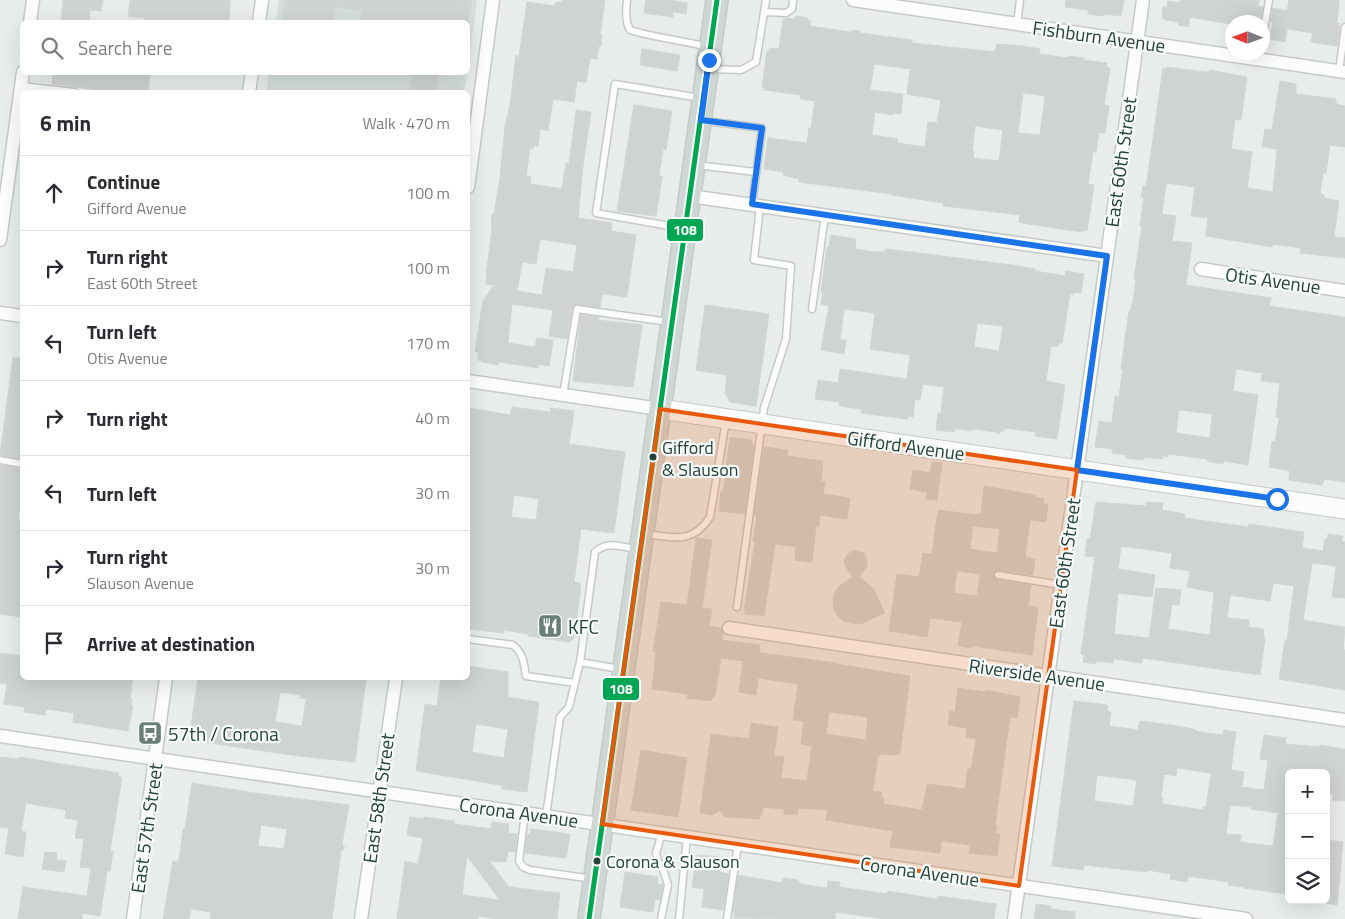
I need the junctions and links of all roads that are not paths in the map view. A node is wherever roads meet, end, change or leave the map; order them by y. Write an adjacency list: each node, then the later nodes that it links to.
1 (33, 0): 14 (street)
2 (262, 0): 15 (street)
3 (493, 0): 33 (street)
4 (627, 0): 20 (lane)
5 (717, 0): 20 (main road)
6 (766, 0): 12 (lane)
7 (793, 0): 12 (lane)
8 (853, 0): 16 (street, Fishburn Avenue)
9 (1020, 0): 16 (lane)
10 (1143, 0): 18 (street, East 60th Street)
11 (1269, 0): 13 (lane)
12 (764, 12): 20 (lane)
13 (1266, 15)
14 (30, 20)
15 (259, 20)
16 (1017, 24): 18 (street, Fishburn Avenue)
17 (1345, 27): 22 (lane)
18 (1137, 41): 19 (street, Fishburn Avenue); 40 (street, East 60th Street)
19 (1225, 52)
20 (710, 58): 30 (main road)
21 (1270, 58): 22 (street, Fishburn Avenue)
22 (1342, 71)
23 (23, 75): 25 (street)
24 (252, 75): 28 (street)
25 (21, 86): 26 (street); 27 (lane)
26 (20, 90)
27 (56, 90)
28 (249, 90)
29 (20, 93): 39 (street)
30 (704, 99): 31 (main road); 38 (lane)
31 (701, 120): 32 (main road); 34 (lane)
32 (695, 165): 34 (lane); 35 (main road)
33 (470, 172)
34 (756, 172): 36 (lane)
35 (690, 196): 36 (street); 38 (main road)
36 (756, 205): 37 (street); 51 (lane)
37 (825, 215): 40 (street); 43 (lane)
38 (686, 228): 46 (main road)
39 (0, 240)
40 (1107, 256): 54 (street, East 60th Street)
41 (1201, 270): 42 (street, Otis Avenue)
42 (1345, 291)
43 (812, 308)
44 (0, 313): 45 (street)
45 (20, 316)
46 (673, 323): 48 (lane); 49 (main road)
47 (470, 381): 48 (street, Gifford Avenue)
48 (564, 395): 49 (street, Gifford Avenue)
49 (660, 409): 50 (street, Gifford Avenue); 56 (main road)
50 (726, 419): 51 (street, Gifford Avenue); 56 (lane)
51 (762, 424): 54 (street, Gifford Avenue); 59 (lane)
52 (0, 460): 53 (lane)
53 (20, 464)
54 (1077, 470): 55 (street, Gifford Avenue); 58 (street, East 60th Street)
55 (1345, 509)
56 (642, 541): 62 (lane); 63 (main road)
57 (998, 575): 58 (lane)
58 (1061, 584): 64 (street, East 60th Street)
59 (737, 607)
60 (729, 628): 64 (street, Riverside Avenue)
61 (470, 639): 67 (lane)
62 (580, 662): 63 (lane); 67 (lane)
63 (624, 670): 74 (main road)
64 (1048, 676): 68 (street, Riverside Avenue); 79 (street, East 60th Street)
65 (166, 680): 70 (street, East 57th Street)
66 (396, 680): 71 (street, East 58th Street)
67 (575, 683): 73 (lane)
68 (1345, 720)
69 (0, 736): 70 (street, Corona Avenue)
70 (156, 759): 71 (street, Corona Avenue); 80 (street, East 57th Street)
71 (379, 792): 72 (street, Corona Avenue); 81 (street, East 58th Street)
72 (525, 813): 73 (street, Corona Avenue); 78 (lane)
73 (546, 816): 74 (street, Corona Avenue)
74 (602, 824): 75 (street, Corona Avenue); 78 (main road)
75 (662, 833): 76 (street, Corona Avenue); 83 (lane)
76 (687, 836): 77 (street, Corona Avenue); 84 (lane)
77 (738, 844): 79 (street, Corona Avenue); 85 (lane)
78 (594, 879): 82 (main road)
79 (1019, 886): 86 (street, East 60th Street); 87 (street, Corona Avenue)
80 (133, 919)
81 (361, 919)
82 (589, 919)
83 (661, 919)
84 (679, 919)
85 (727, 919)
86 (1014, 919)
87 (1246, 919)

